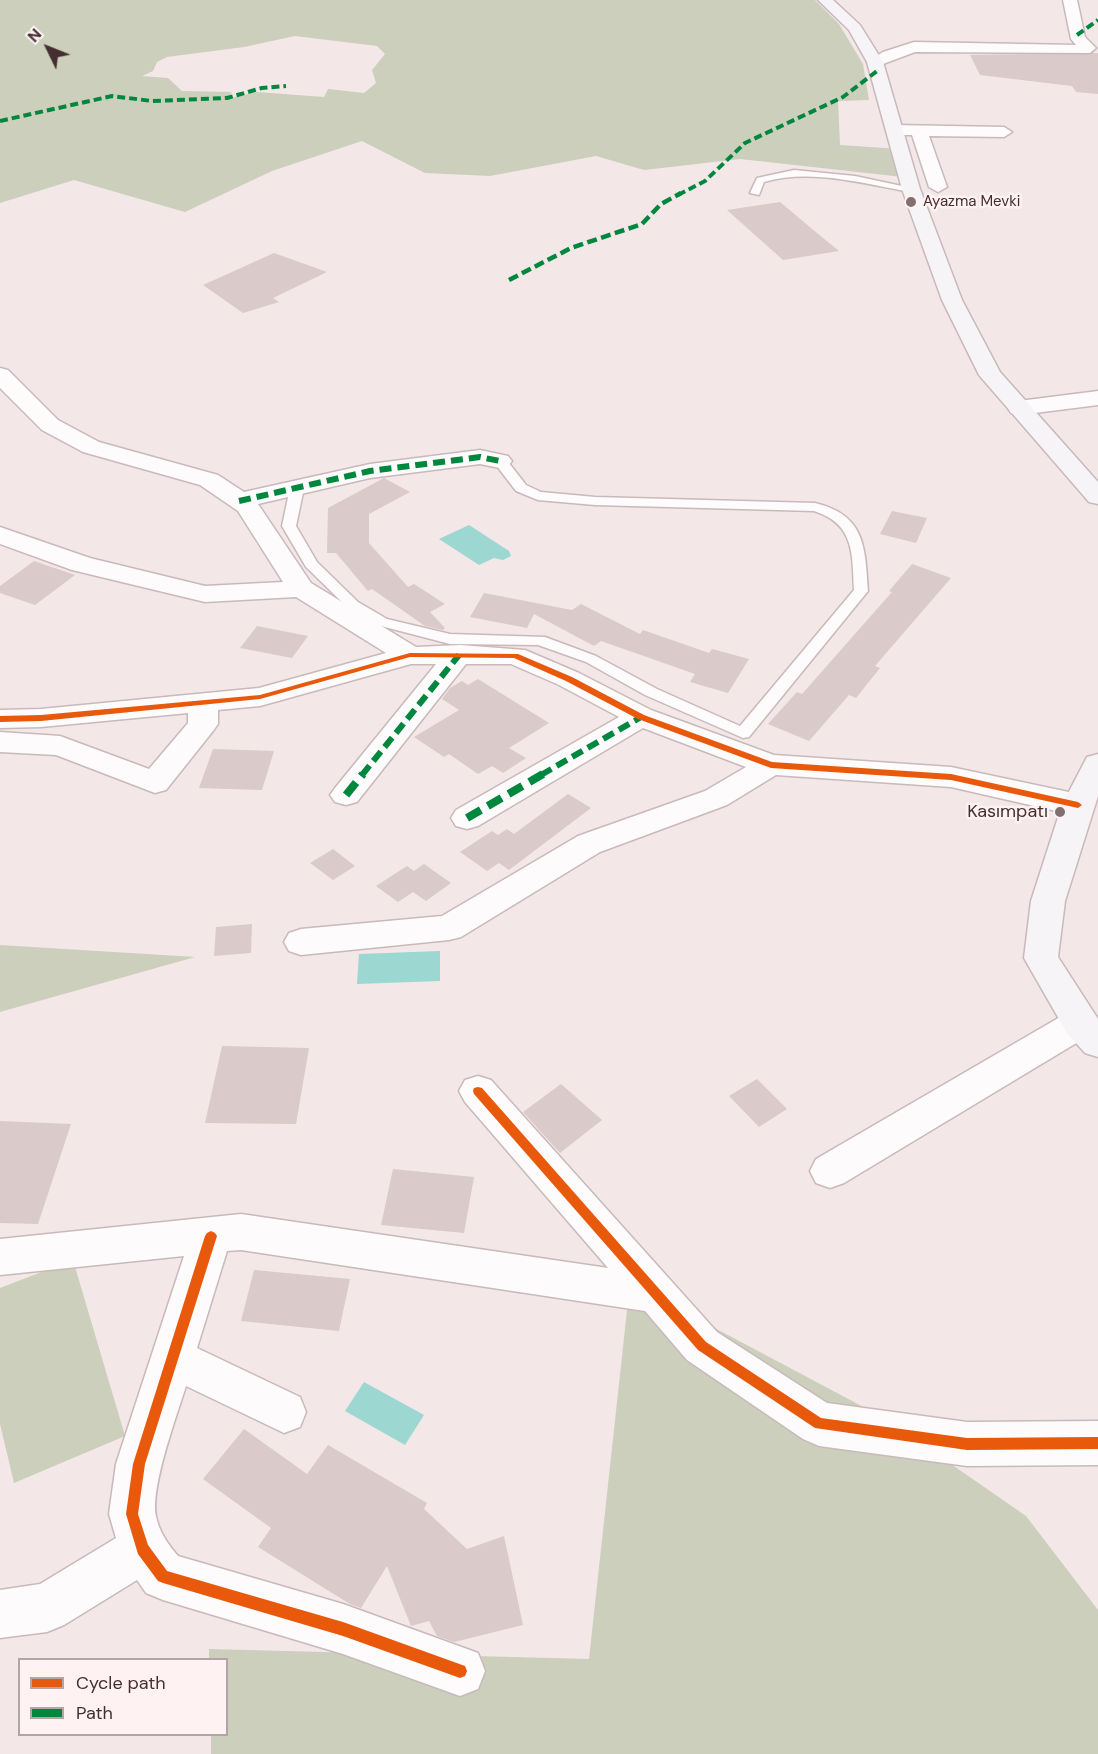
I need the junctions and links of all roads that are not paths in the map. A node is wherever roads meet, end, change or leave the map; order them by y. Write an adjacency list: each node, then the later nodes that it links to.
1 (825, 0): 3 (main road)
2 (1070, 0): 3 (street)
3 (875, 62): 4 (main road)
4 (894, 130): 5 (street); 8 (main road)
5 (919, 131): 6 (street); 7 (street)
6 (1004, 132)
7 (938, 187)
8 (911, 189): 9 (lane); 12 (main road)
9 (756, 193)
10 (0, 375): 16 (street)
11 (1098, 398): 12 (street)
12 (1018, 408): 15 (main road)
13 (500, 461): 14 (street); 14 (lane)
14 (297, 488): 16 (street)
15 (1098, 497)
16 (239, 501): 18 (street)
17 (0, 535): 18 (street)
18 (301, 590): 20 (street)
19 (460, 653): 20 (street); 22 (street); 27 (street)
20 (411, 655): 21 (street)
21 (203, 702): 23 (street); 24 (street)
22 (641, 717): 26 (street); 29 (street)
23 (0, 719)
24 (0, 741)
25 (1098, 764): 28 (main road)
26 (771, 765): 28 (street); 30 (street)
27 (346, 795)
28 (1078, 805): 31 (main road)
29 (467, 818)
30 (301, 942)
31 (1089, 1033): 33 (street)
32 (478, 1091): 36 (street)
33 (830, 1170)
34 (211, 1236): 35 (street); 36 (street); 37 (street)
35 (0, 1257)
36 (656, 1293): 39 (street)
37 (172, 1357): 38 (street); 40 (street)
38 (284, 1412)
39 (1098, 1443)
40 (143, 1549): 41 (street); 42 (street)
41 (0, 1614)
42 (460, 1671)

